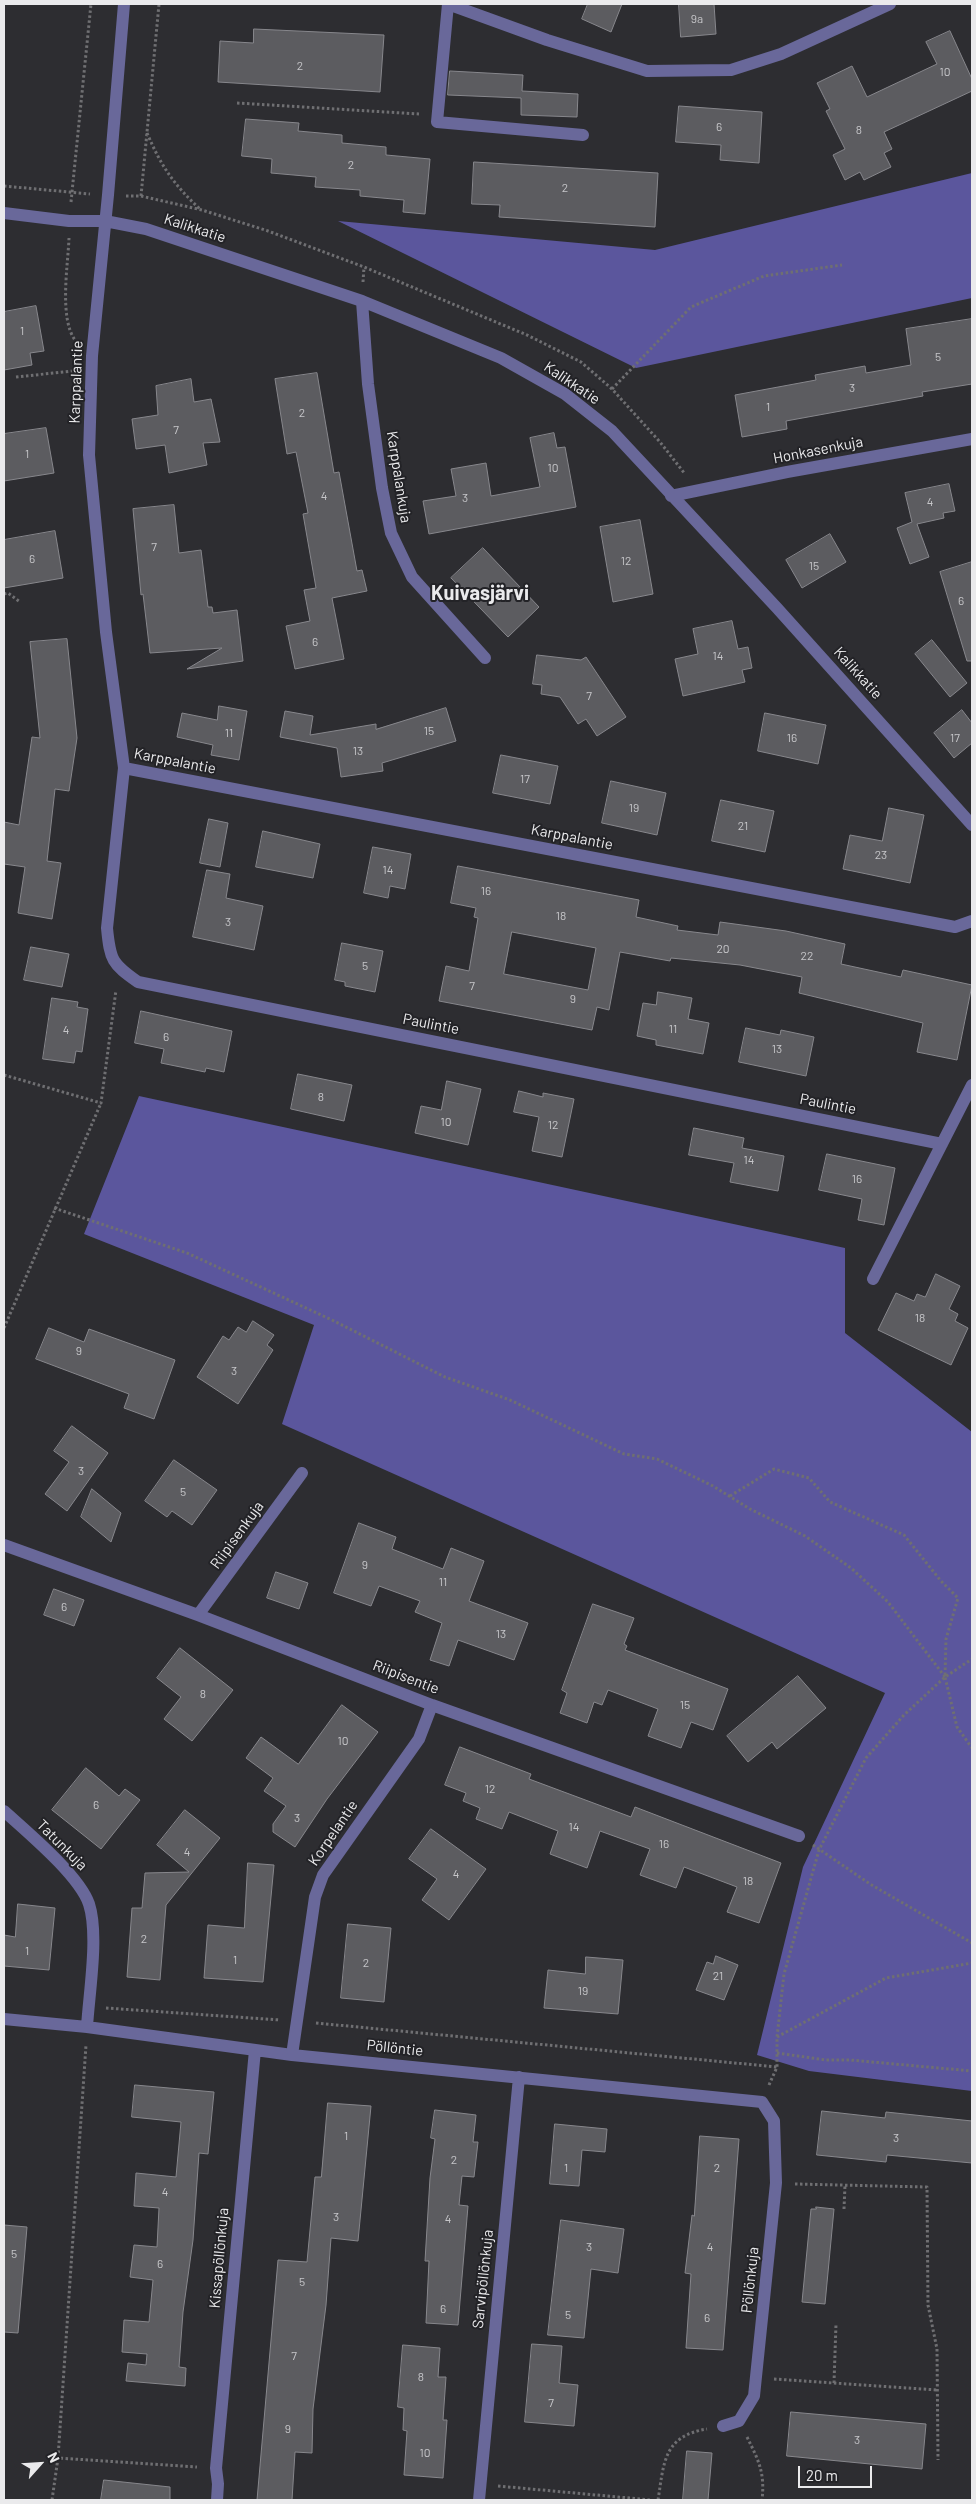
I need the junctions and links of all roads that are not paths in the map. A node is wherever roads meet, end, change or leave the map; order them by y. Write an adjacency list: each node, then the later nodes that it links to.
1 (124, 4): 6 (street, Karppalantie)
2 (448, 4): 3 (street); 4 (street)
3 (890, 4)
4 (583, 135)
5 (4, 213): 6 (street, Kalikkatie)
6 (105, 221): 7 (street, Kalikkatie); 11 (street, Karppalantie)
7 (362, 301): 9 (street, Kalikkatie); 10 (street, Karppalankuja)
8 (972, 438): 9 (street, Honkasenkuja)
9 (671, 496): 12 (street, Kalikkatie)
10 (485, 658)
11 (124, 768): 13 (street, Karppalantie); 15 (street, Paulintie)
12 (972, 825)
13 (972, 921)
14 (972, 1086): 15 (street)
15 (942, 1144): 16 (street)
16 (873, 1279)
17 (302, 1473): 19 (street, Riipisenkuja)
18 (4, 1544): 19 (street, Riipisentie)
19 (198, 1615): 20 (street, Riipisentie)
20 (432, 1705): 22 (street, Riipisentie); 26 (street, Korpelantie)
21 (4, 1810): 24 (street, Tatunkuja)
22 (798, 1836)
23 (4, 2019): 24 (street, Pöllöntie)
24 (87, 2027): 25 (street, Pöllöntie)
25 (255, 2050): 26 (street, Pöllöntie); 30 (street, Kissapöllönkuja)
26 (292, 2055): 27 (street, Pöllöntie)
27 (519, 2077): 28 (street, Pöllöntie); 31 (street, Sarvipöllönkuja)
28 (774, 2121): 29 (street, Pöllönkuja)
29 (723, 2426)
30 (217, 2500)
31 (479, 2500)

